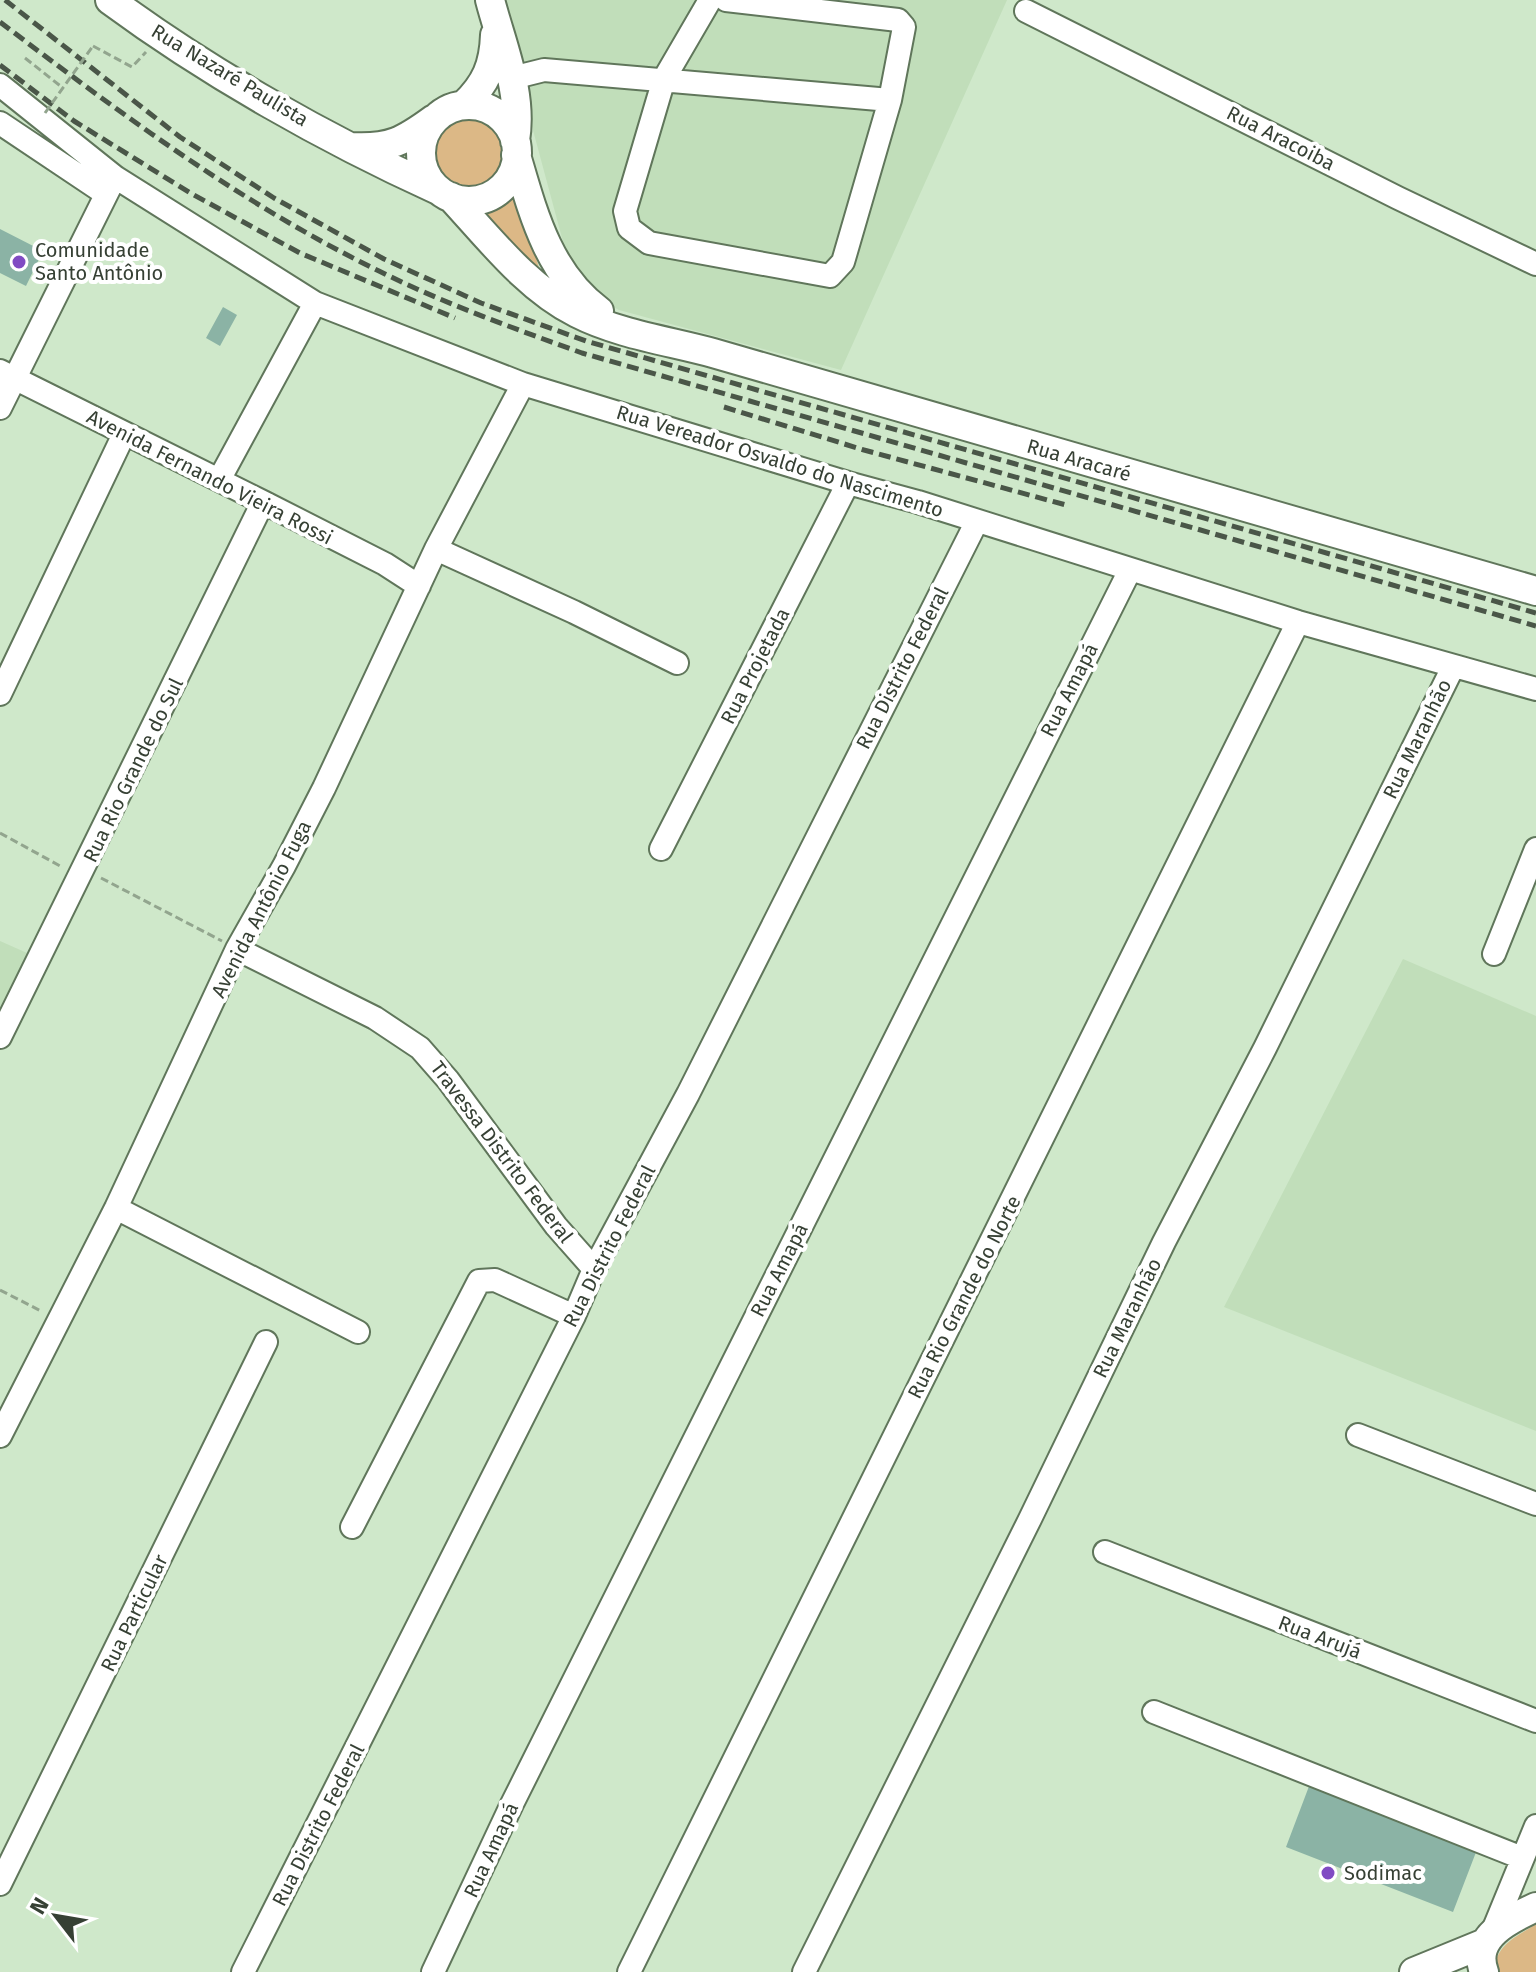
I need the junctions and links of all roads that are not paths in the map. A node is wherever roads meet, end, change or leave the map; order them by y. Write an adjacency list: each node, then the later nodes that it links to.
1 (110, 0): 13 (main road, Rua Nazaré Paulista)
2 (710, 0): 7 (street)
3 (726, 0): 9 (street)
4 (493, 11): 6 (main road); 10 (main road)
5 (1026, 11): 17 (street, Rua Aracoiba)
6 (512, 78): 7 (street); 14 (main road)
7 (664, 79): 9 (street); 9 (street)
8 (0, 85): 15 (street, Rua Vereador Osvaldo do Nascimento)
9 (890, 100)
10 (464, 105): 11 (main road); 14 (main road)
11 (435, 119): 13 (main road); 16 (main road)
12 (0, 123): 15 (street)
13 (351, 147): 16 (main road, Rua Nazaré Paulista)
14 (516, 148): 16 (main road); 19 (main road, Rua Aracaré)
15 (110, 185): 18 (street, Rua Vereador Osvaldo do Nascimento); 20 (street)
16 (445, 194): 19 (main road, Rua Aracaré)
17 (1536, 264)
18 (315, 303): 21 (street, Rua Vereador Osvaldo do Nascimento); 24 (street)
19 (622, 329): 31 (main road, Rua Aracaré)
20 (7, 375): 22 (street); 23 (street, Avenida Fernando Vieira Rossi)
21 (523, 384): 25 (street, Rua Vereador Osvaldo do Nascimento); 28 (street, Avenida Antônio Fuga)
22 (0, 408)
23 (124, 434): 24 (street, Avenida Fernando Vieira Rossi); 36 (street)
24 (219, 480): 26 (street, Avenida Fernando Vieira Rossi)
25 (848, 483): 27 (street, Rua Vereador Osvaldo do Nascimento); 37 (street, Rua Projetada)
26 (263, 502): 30 (street, Avenida Fernando Vieira Rossi); 41 (street, Rua Rio Grande do Sul)
27 (977, 521): 29 (street, Rua Vereador Osvaldo do Nascimento); 43 (street, Rua Distrito Federal)
28 (445, 553): 30 (street, Avenida Antônio Fuga); 33 (street)
29 (1130, 570): 32 (street, Rua Vereador Osvaldo do Nascimento); 60 (street, Rua Amapá)
30 (419, 586): 39 (street, Avenida Antônio Fuga)
31 (1536, 591)
32 (1298, 622): 34 (street, Rua Vereador Osvaldo do Nascimento); 61 (street, Rua Rio Grande do Norte)
33 (677, 663)
34 (1453, 667): 35 (street, Rua Vereador Osvaldo do Nascimento); 62 (street, Rua Maranhão)
35 (1536, 689)
36 (0, 694)
37 (661, 849)
38 (1536, 849): 40 (street)
39 (237, 949): 42 (street, Avenida Antônio Fuga); 43 (street, Travessa Distrito Federal)
40 (1494, 954)
41 (0, 1037)
42 (116, 1208): 45 (street); 48 (street, Avenida Antônio Fuga)
43 (594, 1269): 44 (street, Rua Distrito Federal)
44 (574, 1316): 50 (street); 59 (street, Rua Distrito Federal)
45 (358, 1332)
46 (266, 1342): 56 (street, Rua Particular)
47 (1358, 1435): 49 (street)
48 (0, 1436)
49 (1536, 1504)
50 (352, 1527)
51 (1105, 1552): 53 (street, Rua Arujá)
52 (1154, 1712): 55 (street)
53 (1536, 1721)
54 (1536, 1826): 55 (street)
55 (1522, 1858): 58 (street)
56 (0, 1884)
57 (1536, 1907): 58 (main road)
58 (1488, 1938): 63 (main road); 64 (main road)
59 (243, 1972)
60 (433, 1972)
61 (629, 1972)
62 (804, 1972)
63 (1414, 1972)
64 (1484, 1972)

